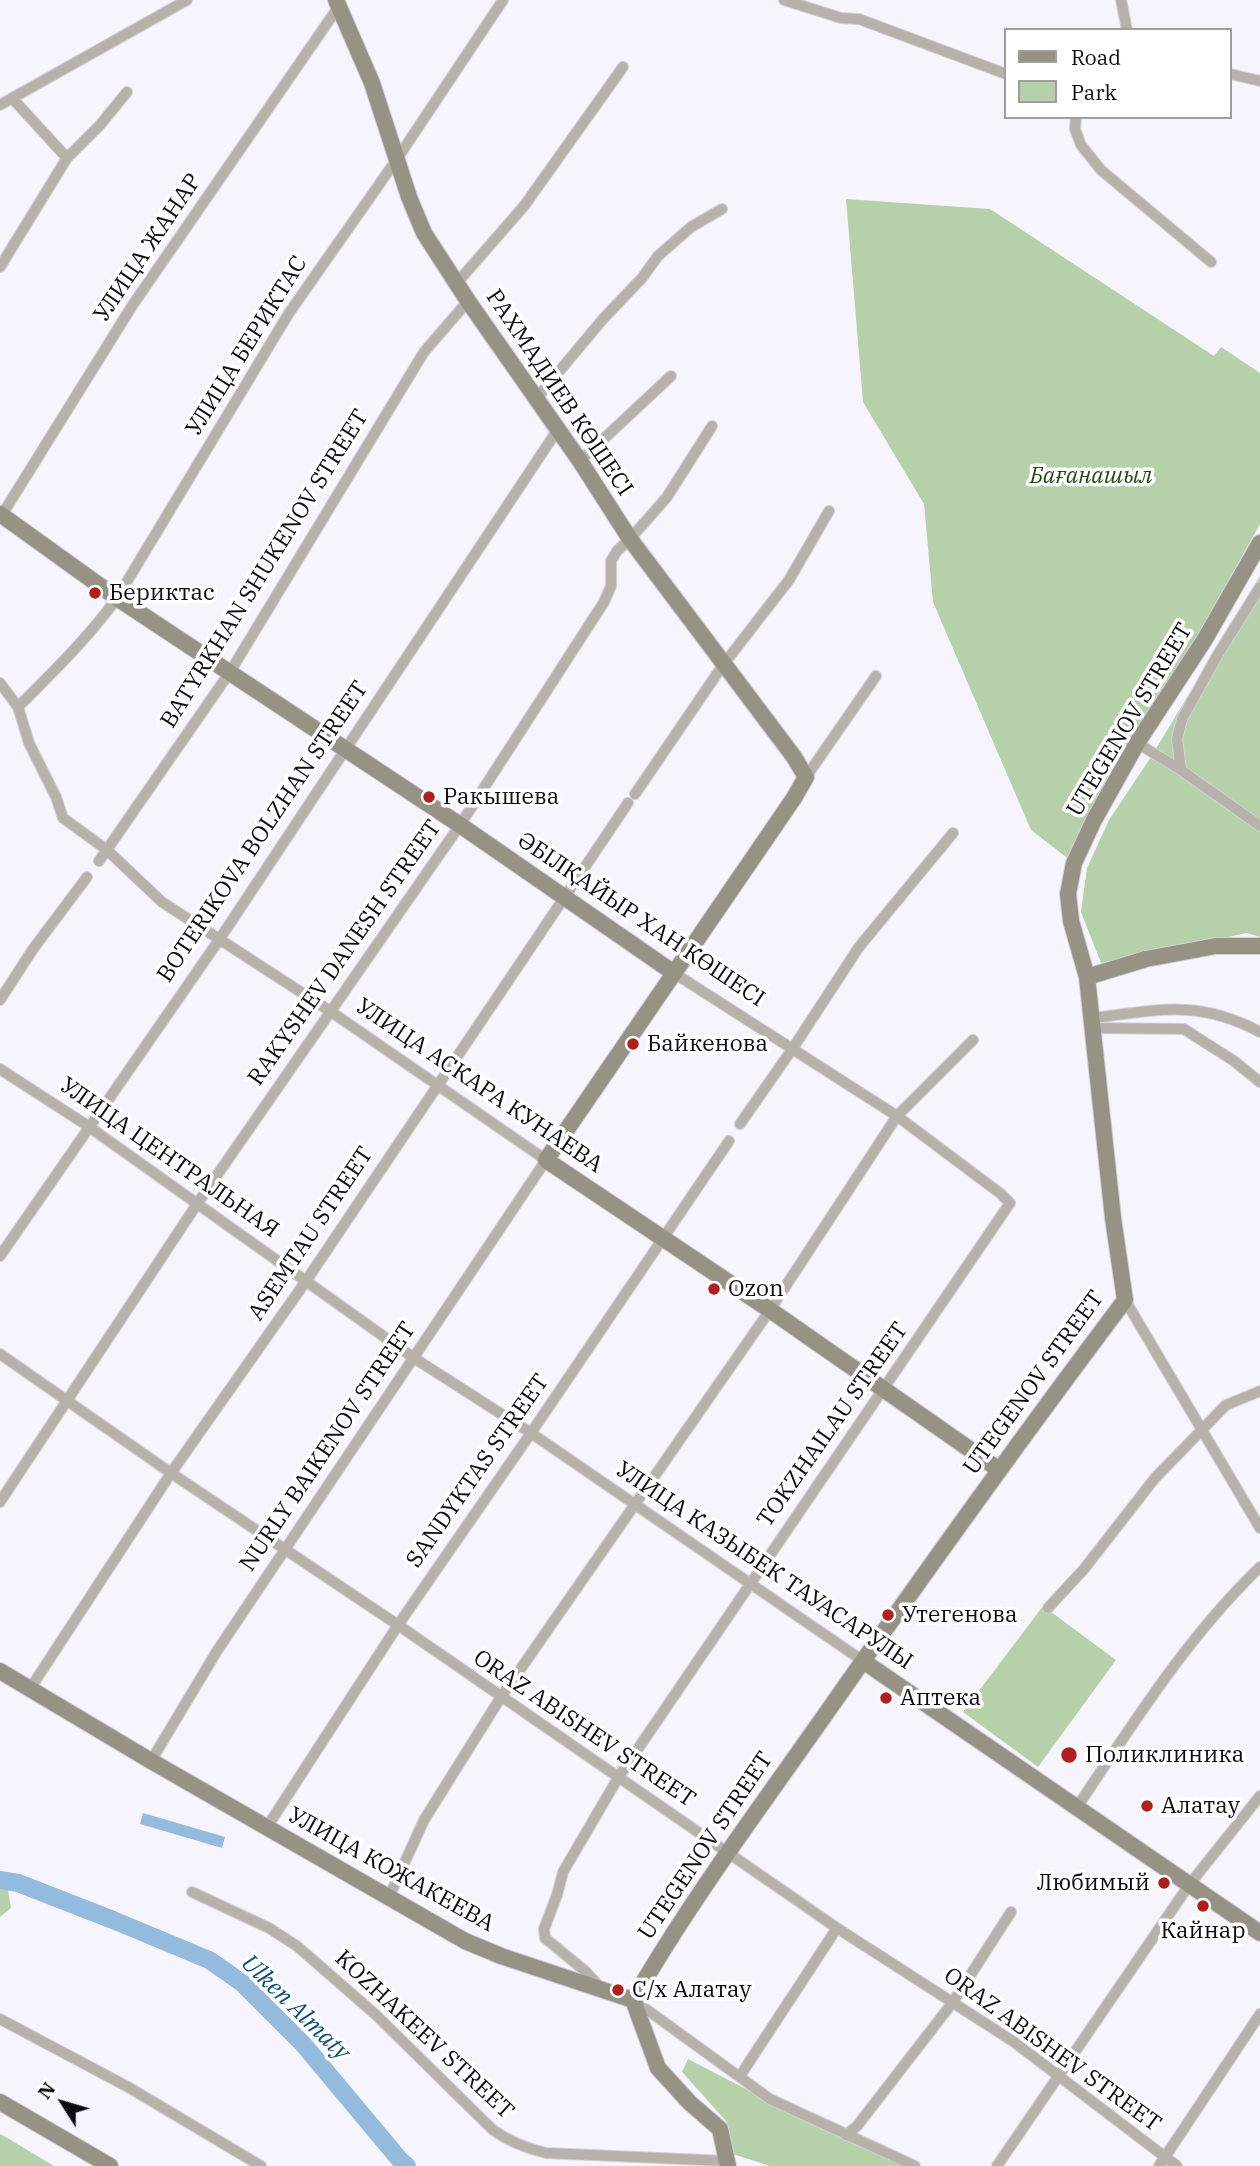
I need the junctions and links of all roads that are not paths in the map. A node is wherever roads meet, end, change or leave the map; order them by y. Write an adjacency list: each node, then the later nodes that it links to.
1 (187, 0): 12 (street)
2 (503, 0): 16 (street, УЛИЦА БЕРИКТАС)
3 (783, 0): 8 (street)
4 (1121, 0): 6 (street)
5 (337, 3): 16 (street, РАХМАДИЕВ КӨШЕСІ); 28 (street, УЛИЦА ЖАНАР)
6 (1127, 28)
7 (623, 67): 20 (street)
8 (1004, 73)
9 (1232, 74): 10 (street)
10 (1260, 81)
11 (127, 92): 15 (street)
12 (12, 98): 13 (street); 15 (street)
13 (0, 105)
14 (1076, 119): 18 (street)
15 (67, 158): 19 (street)
16 (397, 159): 20 (street, РАХМАДИЕВ КӨШЕСІ); 32 (street, УЛИЦА БЕРИКТАС)
17 (722, 209): 23 (street)
18 (1212, 262)
19 (0, 267)
20 (456, 284): 21 (street, РАХМАДИЕВ КӨШЕСІ)
21 (468, 301): 23 (street, РАХМАДИЕВ КӨШЕСІ); 34 (street, BATYRKHAN SHUKENOV STREET)
22 (671, 376): 26 (street)
23 (536, 400): 25 (street, РАХМАДИЕВ КӨШЕСІ)
24 (712, 426): 29 (street, RAKYSHEV DANESH STREET)
25 (558, 429): 26 (street, РАХМАДИЕВ КӨШЕСІ); 39 (street, BOTERIKOVA BOLZHAN STREET)
26 (580, 461): 29 (street, РАХМАДИЕВ КӨШЕСІ)
27 (829, 511): 33 (street, ASEMTAU STREET)
28 (1, 516): 32 (street, ӘБІЛҚАЙЫР ХАН КӨШЕСІ)
29 (630, 539): 33 (street, РАХМАДИЕВ КӨШЕСІ); 42 (street, RAKYSHEV DANESH STREET)
30 (1260, 543): 38 (street, UTEGENOV STREET)
31 (1260, 587): 40 (street)
32 (117, 598): 34 (street, ӘБІЛҚАЙЫР ХАН КӨШЕСІ); 37 (street, УЛИЦА БЕРИКТАС)
33 (723, 665): 41 (street, РАХМАДИЕВ КӨШЕСІ); 48 (street, ASEMTAU STREET)
34 (230, 672): 39 (street, ӘБІЛҚАЙЫР ХАН КӨШЕСІ); 45 (street, BATYRKHAN SHUKENOV STREET)
35 (876, 676): 41 (street)
36 (0, 683): 37 (street, УЛИЦА АСКАРА КУНАЕВА)
37 (18, 706): 45 (street, УЛИЦА АСКАРА КУНАЕВА)
38 (1137, 743): 40 (street); 52 (street, UTEGENOV STREET)
39 (345, 748): 42 (street, ӘБІЛҚАЙЫР ХАН КӨШЕСІ); 49 (street, BOTERIKOVA BOLZHAN STREET)
40 (1181, 770): 43 (street)
41 (806, 777): 51 (street)
42 (460, 825): 48 (street, ӘБІЛҚАЙЫР ХАН КӨШЕСІ); 54 (street, RAKYSHEV DANESH STREET)
43 (1260, 826)
44 (953, 833): 58 (street)
45 (107, 850): 46 (street, BATYRKHAN SHUKENOV STREET); 49 (street, УЛИЦА АСКАРА КУНАЕВА)
46 (99, 862)
47 (88, 877): 53 (street)
48 (564, 898): 51 (street, ӘБІЛҚАЙЫР ХАН КӨШЕСІ); 61 (street, ASEMTAU STREET)
49 (219, 940): 54 (street, УЛИЦА АСКАРА КУНАЕВА); 64 (street, BOTERIKOVA BOLZHAN STREET)
50 (1260, 946): 52 (street)
51 (674, 973): 58 (street, ӘБІЛҚАЙЫР ХАН КӨШЕСІ); 66 (street)
52 (1087, 977): 55 (street, UTEGENOV STREET)
53 (0, 1000)
54 (330, 1011): 61 (street, УЛИЦА АСКАРА КУНАЕВА); 68 (street, RAKYSHEV DANESH STREET)
55 (1093, 1023): 56 (street); 60 (street); 72 (street, UTEGENOV STREET)
56 (1260, 1032)
57 (973, 1040): 62 (street)
58 (793, 1048): 62 (street, ӘБІЛҚАЙЫР ХАН КӨШЕСІ); 63 (street)
59 (0, 1069): 64 (street, УЛИЦА ЦЕНТРАЛЬНАЯ)
60 (1260, 1082)
61 (438, 1085): 66 (street, УЛИЦА АСКАРА КУНАЕВА); 71 (street, ASEMTAU STREET)
62 (897, 1116): 67 (street, ӘБІЛҚАЙЫР ХАН КӨШЕСІ); 73 (street)
63 (740, 1124)
64 (88, 1126): 68 (street, УЛИЦА ЦЕНТРАЛЬНАЯ); 70 (street, BOTERIKOVA BOLZHAN STREET)
65 (729, 1141): 69 (street, SANDYKTAS STREET)
66 (546, 1160): 69 (street, УЛИЦА АСКАРА КУНАЕВА); 75 (street, NURLY BAIKENOV STREET)
67 (1010, 1203): 76 (street, TOKZHAILAU STREET)
68 (197, 1204): 71 (street, УЛИЦА ЦЕНТРАЛЬНАЯ); 78 (street, RAKYSHEV DANESH STREET)
69 (662, 1238): 73 (street, УЛИЦА АСКАРА КУНАЕВА); 80 (street, SANDYKTAS STREET)
70 (0, 1256)
71 (306, 1281): 75 (street, УЛИЦА ЦЕНТРАЛЬНАЯ); 82 (street, ASEMTAU STREET)
72 (1125, 1300): 79 (street); 81 (street, UTEGENOV STREET)
73 (770, 1310): 76 (street, УЛИЦА АСКАРА КУНАЕВА); 84 (street)
74 (0, 1353): 78 (street, ORAZ ABISHEV STREET)
75 (414, 1358): 80 (street, УЛИЦА КАЗЫБЕК ТАУАСАРУЛЫ); 86 (street, NURLY BAIKENOV STREET)
76 (883, 1387): 81 (street, УЛИЦА АСКАРА КУНАЕВА); 88 (street, TOKZHAILAU STREET)
77 (1260, 1391): 79 (street)
78 (66, 1400): 82 (street, ORAZ ABISHEV STREET); 83 (street, RAKYSHEV DANESH STREET)
79 (1202, 1431): 85 (street); 89 (street)
80 (531, 1433): 84 (street, УЛИЦА КАЗЫБЕК ТАУАСАРУЛЫ); 90 (street, SANDYKTAS STREET)
81 (998, 1469): 91 (street, UTEGENOV STREET)
82 (171, 1473): 86 (street, ORAZ ABISHEV STREET); 93 (street, ASEMTAU STREET)
83 (0, 1502)
84 (634, 1504): 88 (street, УЛИЦА КАЗЫБЕК ТАУАСАРУЛЫ); 94 (street)
85 (1260, 1528)
86 (285, 1549): 90 (street, ORAZ ABISHEV STREET); 95 (street, NURLY BAIKENOV STREET)
87 (1260, 1567): 98 (street)
88 (750, 1583): 91 (street, УЛИЦА КАЗЫБЕК ТАУАСАРУЛЫ); 96 (street, TOKZHAILAU STREET)
89 (1048, 1608)
90 (398, 1625): 94 (street, ORAZ ABISHEV STREET); 99 (street, SANDYKTAS STREET)
91 (863, 1661): 98 (street, УЛИЦА КАЗЫБЕК ТАУАСАРУЛЫ); 100 (street, UTEGENOV STREET)
92 (0, 1671): 93 (street, УЛИЦА КОЖАКЕЕВА)
93 (30, 1689): 95 (street, УЛИЦА КОЖАКЕЕВА)
94 (501, 1697): 96 (street, ORAZ ABISHEV STREET); 103 (street)
95 (151, 1761): 99 (street, УЛИЦА КОЖАКЕЕВА)
96 (618, 1778): 100 (street, ORAZ ABISHEV STREET); 107 (street, TOKZHAILAU STREET)
97 (1260, 1796): 101 (street)
98 (1077, 1807): 101 (street, УЛИЦА КАЗЫБЕК ТАУАСАРУЛЫ)
99 (267, 1828): 103 (street, УЛИЦА КОЖАКЕЕВА)
100 (728, 1852): 105 (street, ORAZ ABISHEV STREET); 108 (street, UTEGENOV STREET)
101 (1189, 1885): 106 (street, УЛИЦА КАЗЫБЕК ТАУАСАРУЛЫ); 113 (street)
102 (192, 1892): 117 (street, KOZHAKEEV STREET)
103 (389, 1897): 107 (street, УЛИЦА КОЖАКЕЕВА)
104 (1011, 1912): 109 (street)
105 (837, 1928): 109 (street, ORAZ ABISHEV STREET); 112 (street)
106 (1260, 1933)
107 (602, 1989): 108 (street, УЛИЦА КОЖАКЕЕВА)
108 (633, 2000): 112 (street, УЛИЦА КОЖАКЕЕВА); 117 (street)
109 (953, 2002): 113 (street, ORAZ ABISHEV STREET); 115 (street)
110 (1260, 2014): 116 (street)
111 (0, 2019): 119 (street)
112 (740, 2076): 115 (street, УЛИЦА КОЖАКЕЕВА)
113 (1058, 2076): 116 (street, ORAZ ABISHEV STREET); 121 (street)
114 (0, 2102): 118 (street)
115 (846, 2135): 120 (street, УЛИЦА КОЖАКЕЕВА)
116 (1161, 2162): 122 (street, ORAZ ABISHEV STREET)
117 (728, 2163)
118 (110, 2166)
119 (261, 2166)
120 (915, 2166)
121 (997, 2166)
122 (1177, 2166)

